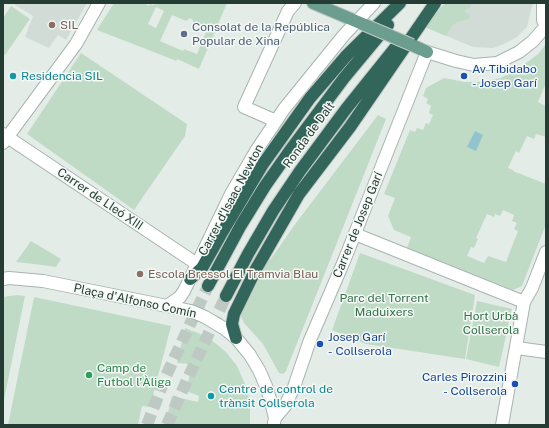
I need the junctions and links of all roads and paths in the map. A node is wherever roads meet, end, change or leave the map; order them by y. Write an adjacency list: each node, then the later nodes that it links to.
1 (99, 3): 13 (street)
2 (295, 3): 12 (street)
3 (313, 3): 9 (main road)
4 (374, 3): 9 (street, Carrer d'Isaac Newton)
5 (400, 3): 18 (highway)
6 (407, 3): 19 (highway, Ronda de Dalt)
7 (434, 3): 20 (highway, Ronda de Dalt); 23 (highway)
8 (543, 3): 10 (street)
9 (360, 23): 11 (main road, bridge); 12 (street, Carrer d'Isaac Newton)
10 (546, 26): 11 (street)
11 (427, 52): 14 (street, Carrer de Josep Garí)
12 (276, 121): 16 (street, Carrer d'Isaac Newton)
13 (4, 138): 16 (street, Carrer de Lleó XIII)
14 (355, 234): 21 (street); 26 (street, Carrer de Josep Garí)
15 (546, 252): 21 (street)
16 (197, 264): 18 (street, Carrer d'Isaac Newton)
17 (5, 278): 22 (street, Plaça d'Alfonso Comín)
18 (190, 279): 22 (street, Carrer d'Isaac Newton)
19 (208, 286)
20 (226, 296)
21 (524, 302): 24 (street)
22 (167, 306): 23 (street, Plaça d'Alfonso Comín)
23 (236, 338): 26 (street, Plaça d'Alfonso Comín)
24 (517, 348): 25 (street); 27 (street)
25 (546, 352)
26 (274, 422)
27 (502, 425)

